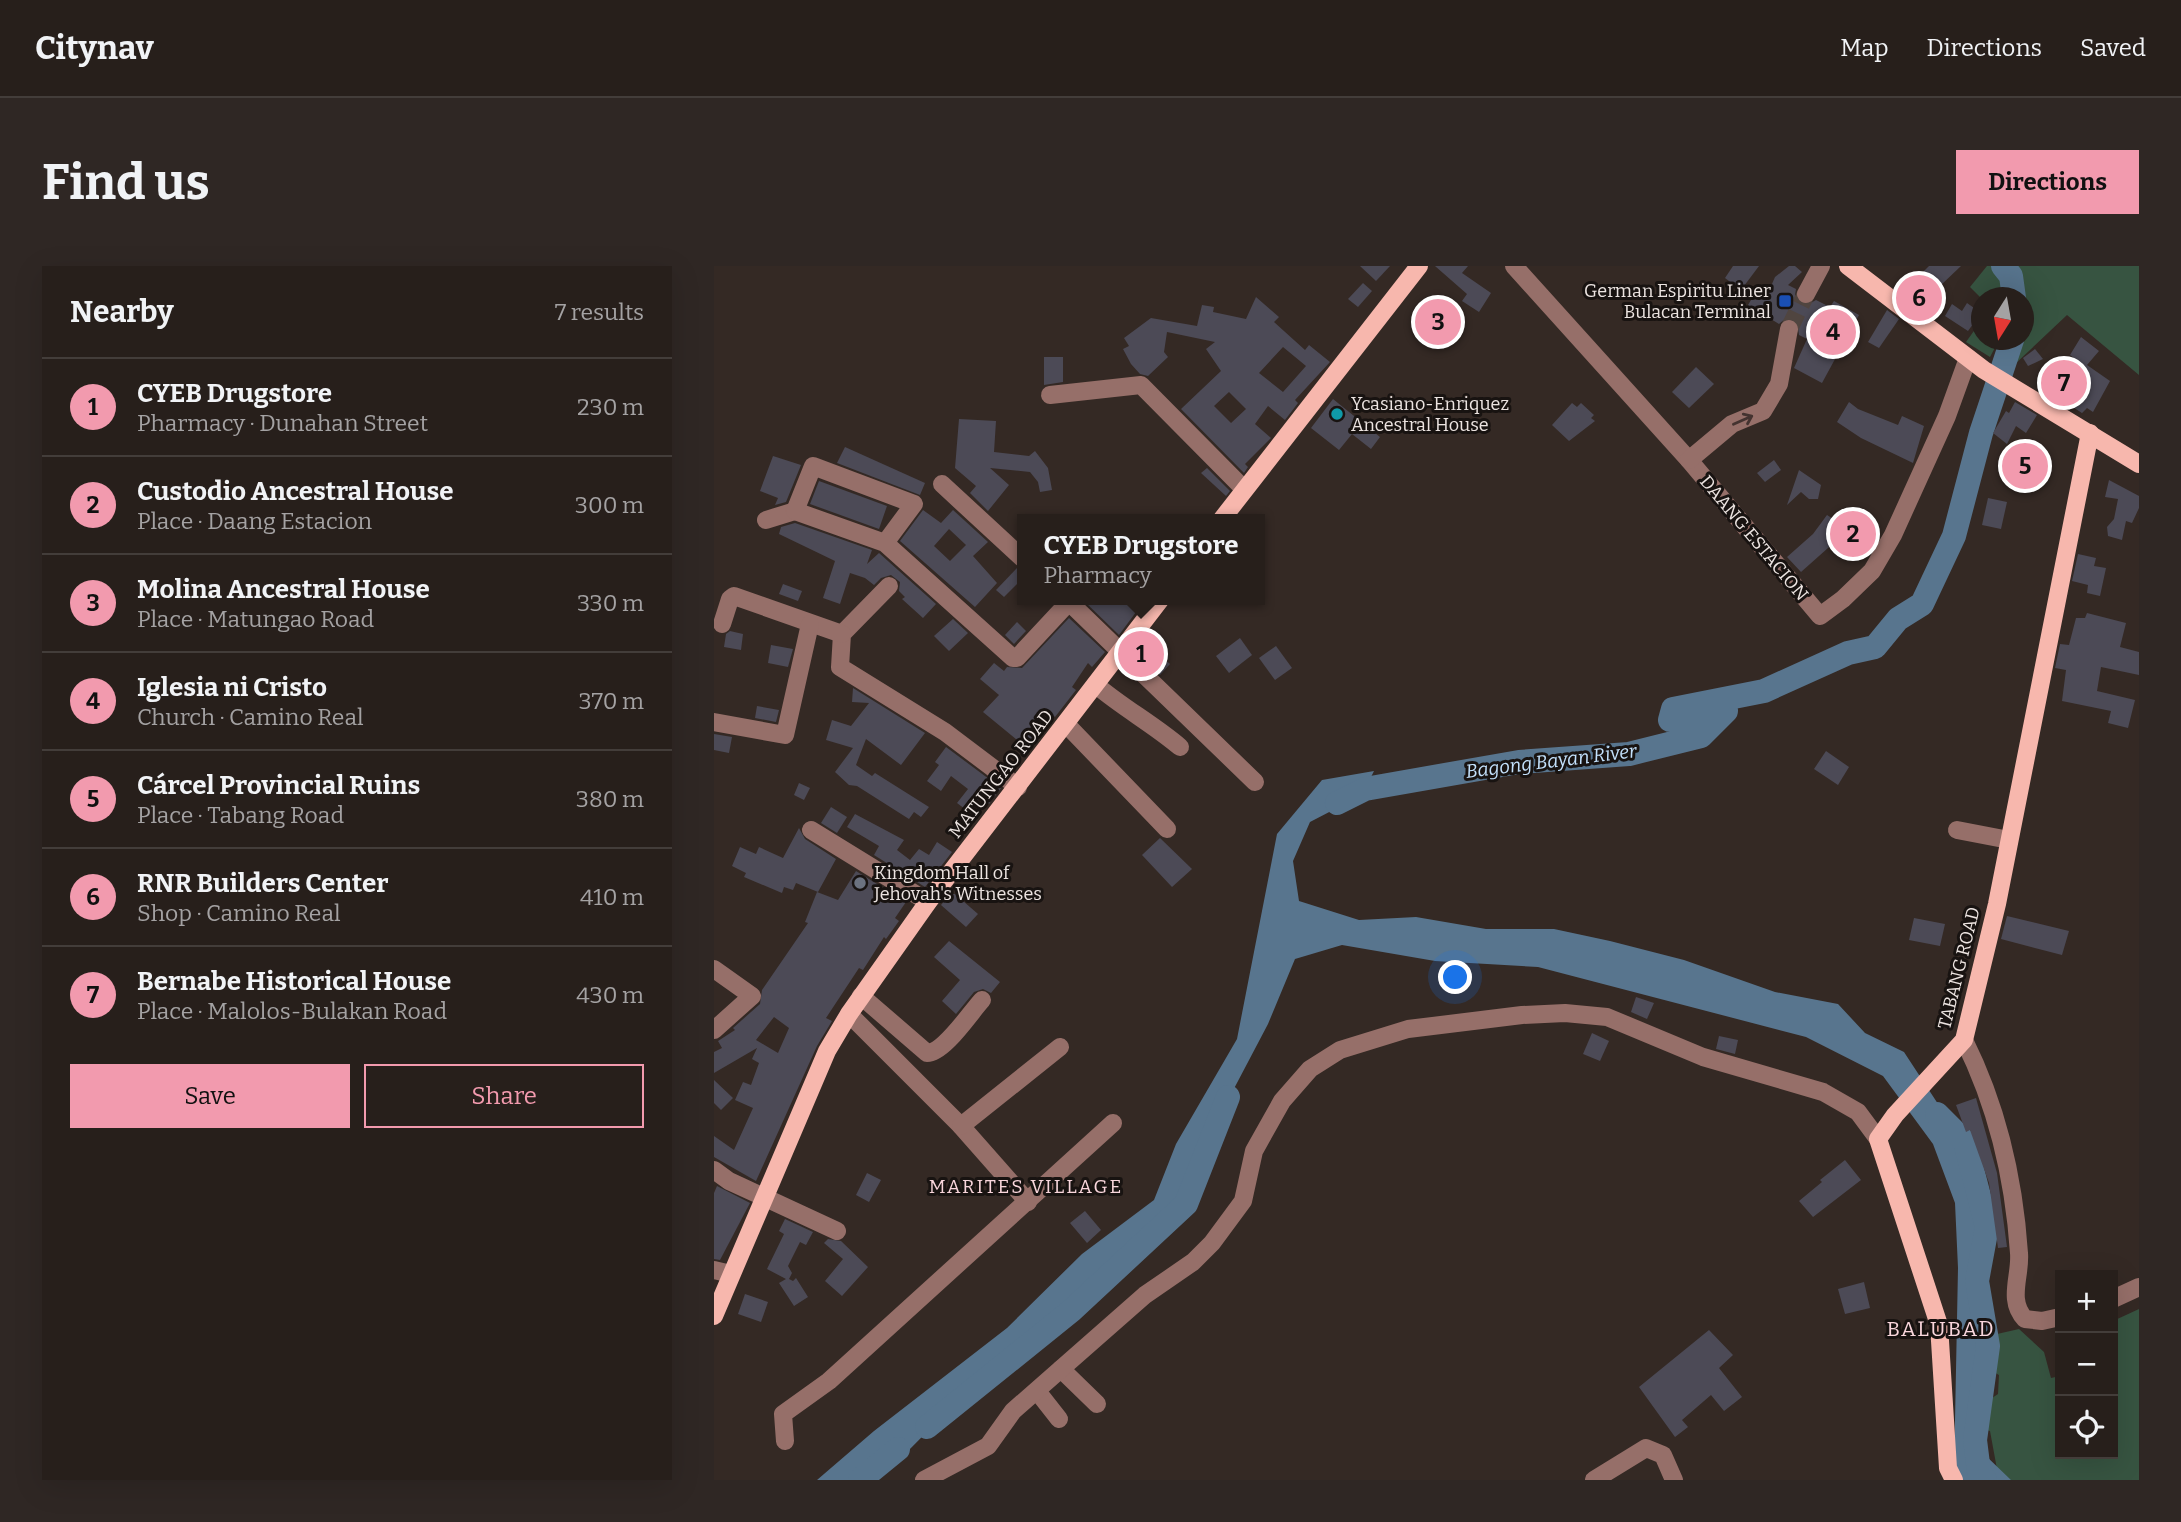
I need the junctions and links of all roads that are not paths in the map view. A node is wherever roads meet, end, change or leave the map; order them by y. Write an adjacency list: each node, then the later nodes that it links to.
1 (1419, 266): 13 (main road)
2 (1514, 266): 10 (street, DAANG ESTACION)
3 (1821, 266): 5 (street)
4 (1849, 266): 7 (main road)
5 (1806, 294)
6 (1788, 329): 10 (street, one-way to 6)
7 (1968, 358): 9 (main road); 10 (street, DAANG ESTACION)
8 (1050, 395): 13 (street)
9 (2090, 433): 11 (main road); 36 (main road, TABANG ROAD)
10 (1689, 460)
11 (2139, 464)
12 (942, 484): 18 (street)
13 (1244, 489): 15 (main road)
14 (795, 511): 16 (street); 17 (street); 17 (street)
15 (1226, 514)
16 (766, 520)
17 (885, 543): 20 (street)
18 (1017, 553)
19 (889, 586): 25 (street)
20 (1064, 605)
21 (1072, 605): 26 (street)
22 (1156, 605): 26 (main road, MATUNGAO ROAD)
23 (722, 624): 24 (street)
24 (810, 624): 25 (street); 28 (street)
25 (842, 634): 32 (street)
26 (1121, 651): 27 (main road, MATUNGAO ROAD); 31 (street)
27 (1096, 685): 29 (main road, MATUNGAO ROAD); 30 (street)
28 (714, 722)
29 (1066, 724): 32 (main road, MATUNGAO ROAD); 33 (street)
30 (1180, 747)
31 (1255, 782)
32 (1018, 788): 37 (main road, MATUNGAO ROAD)
33 (1167, 829)
34 (811, 830): 37 (street)
35 (1957, 830): 36 (street)
36 (2009, 840): 43 (main road, TABANG ROAD)
37 (928, 902): 39 (main road, MATUNGAO ROAD)
38 (714, 968): 42 (street)
39 (862, 996): 40 (street); 41 (main road, MATUNGAO ROAD)
40 (982, 1000)
41 (849, 1014): 46 (street); 49 (main road, MATUNGAO ROAD)
42 (714, 1030)
43 (1964, 1040): 47 (main road, TABANG ROAD); 56 (street)
44 (1060, 1047): 46 (street)
45 (1113, 1122): 50 (street)
46 (961, 1126): 50 (street)
47 (1878, 1139): 57 (street); 65 (main road)
48 (714, 1170): 49 (street)
49 (766, 1198): 51 (street); 52 (main road, MATUNGAO ROAD)
50 (1028, 1202): 61 (street)
51 (837, 1231)
52 (723, 1272): 55 (main road, MATUNGAO ROAD)
53 (2139, 1287): 54 (street)
54 (2118, 1297)
55 (714, 1315)
56 (2055, 1318)
57 (1061, 1369): 58 (street); 59 (street)
58 (1037, 1391): 60 (street); 62 (street)
59 (1097, 1404)
60 (1059, 1419)
61 (785, 1441)
62 (924, 1480)
63 (1594, 1480): 64 (street)
64 (1674, 1480)
65 (1954, 1480)

